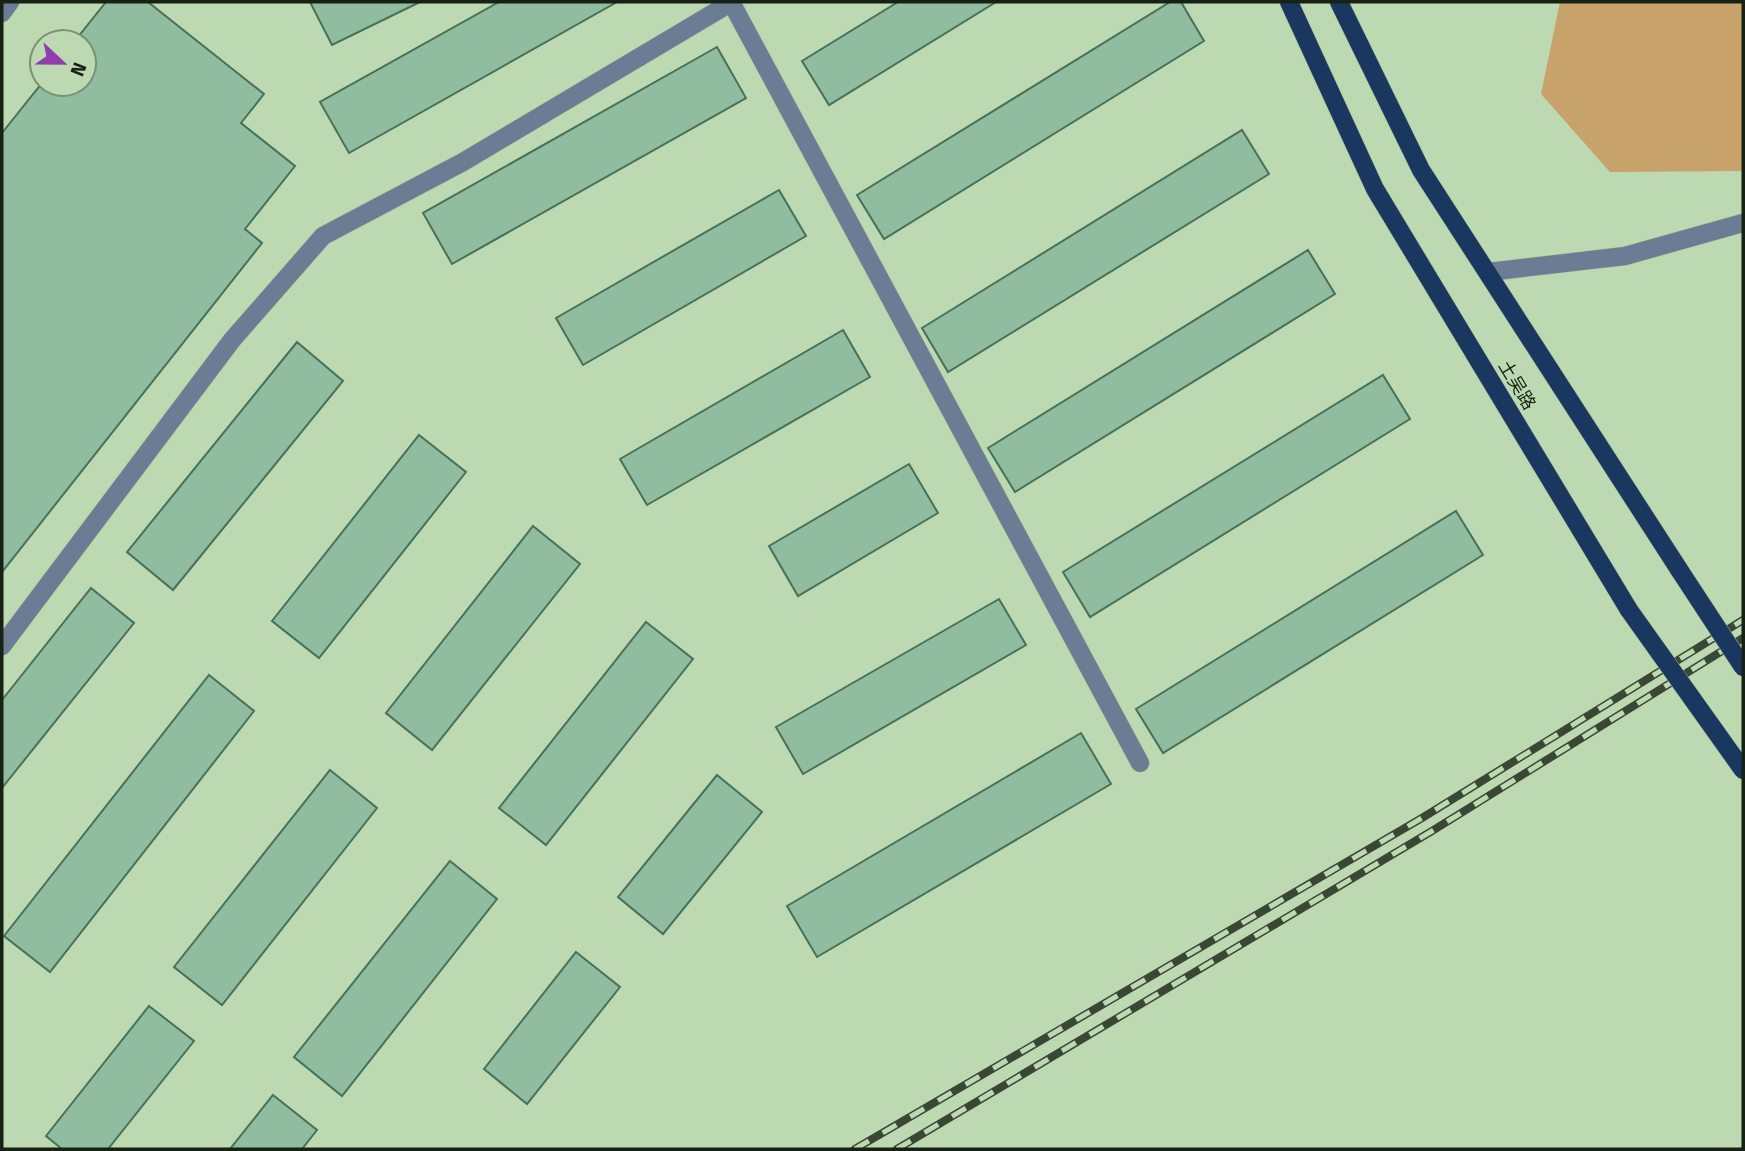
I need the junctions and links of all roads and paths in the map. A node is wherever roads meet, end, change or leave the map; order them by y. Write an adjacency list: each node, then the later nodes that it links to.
1 (10, 2): 5 (street)
2 (732, 2): 8 (street); 10 (street)
3 (1289, 2): 11 (main road, 土吴路, bridge)
4 (1339, 2): 7 (main road, 土吴路)
5 (2, 13)
6 (1743, 223): 7 (street)
7 (1488, 272): 9 (main road, 土吴路, bridge)
8 (2, 646)
9 (1743, 667)
10 (1140, 763)
11 (1743, 771)

